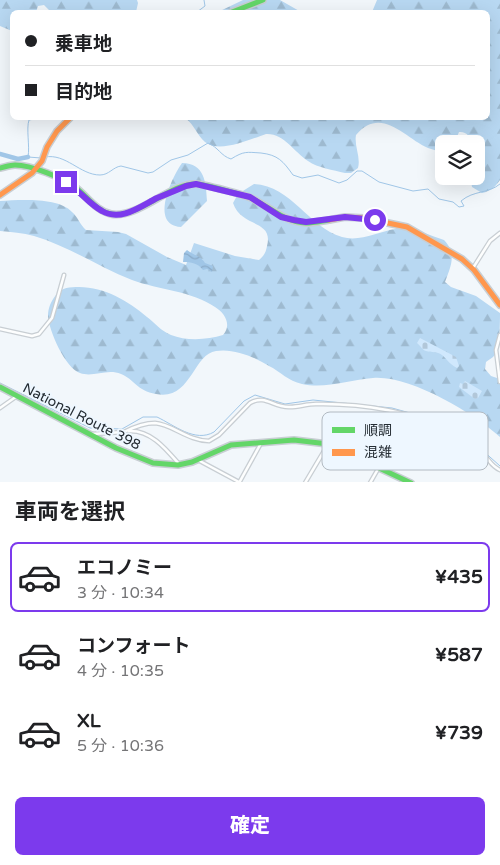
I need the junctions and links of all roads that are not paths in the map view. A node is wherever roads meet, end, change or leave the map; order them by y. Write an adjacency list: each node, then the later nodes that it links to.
1 (263, 0): 2 (main road)
2 (237, 10)
3 (68, 120): 5 (main road)
4 (0, 168): 5 (main road)
5 (36, 168): 6 (main road); 8 (main road)
6 (0, 195)
7 (500, 233): 8 (street)
8 (472, 268): 10 (main road)
9 (64, 275): 11 (street)
10 (500, 305)
11 (0, 329)
12 (500, 335): 13 (street)
13 (500, 382)
14 (0, 387): 15 (main road, National Route 398)
15 (17, 396): 16 (street); 19 (main road, National Route 398)
16 (0, 408)
17 (393, 412): 18 (street)
18 (124, 432): 19 (street); 25 (street)
19 (91, 434): 25 (main road, National Route 398)
20 (261, 443): 21 (main road, National Route 398); 23 (main road, National Route 398); 29 (street)
21 (322, 443)
22 (322, 454): 30 (street)
23 (198, 460): 25 (main road, National Route 398); 29 (street)
24 (488, 460): 28 (street)
25 (180, 465)
26 (377, 470): 31 (street)
27 (385, 470): 32 (main road, National Route 398)
28 (500, 470)
29 (239, 482)
30 (305, 482)
31 (370, 482)
32 (411, 482)

